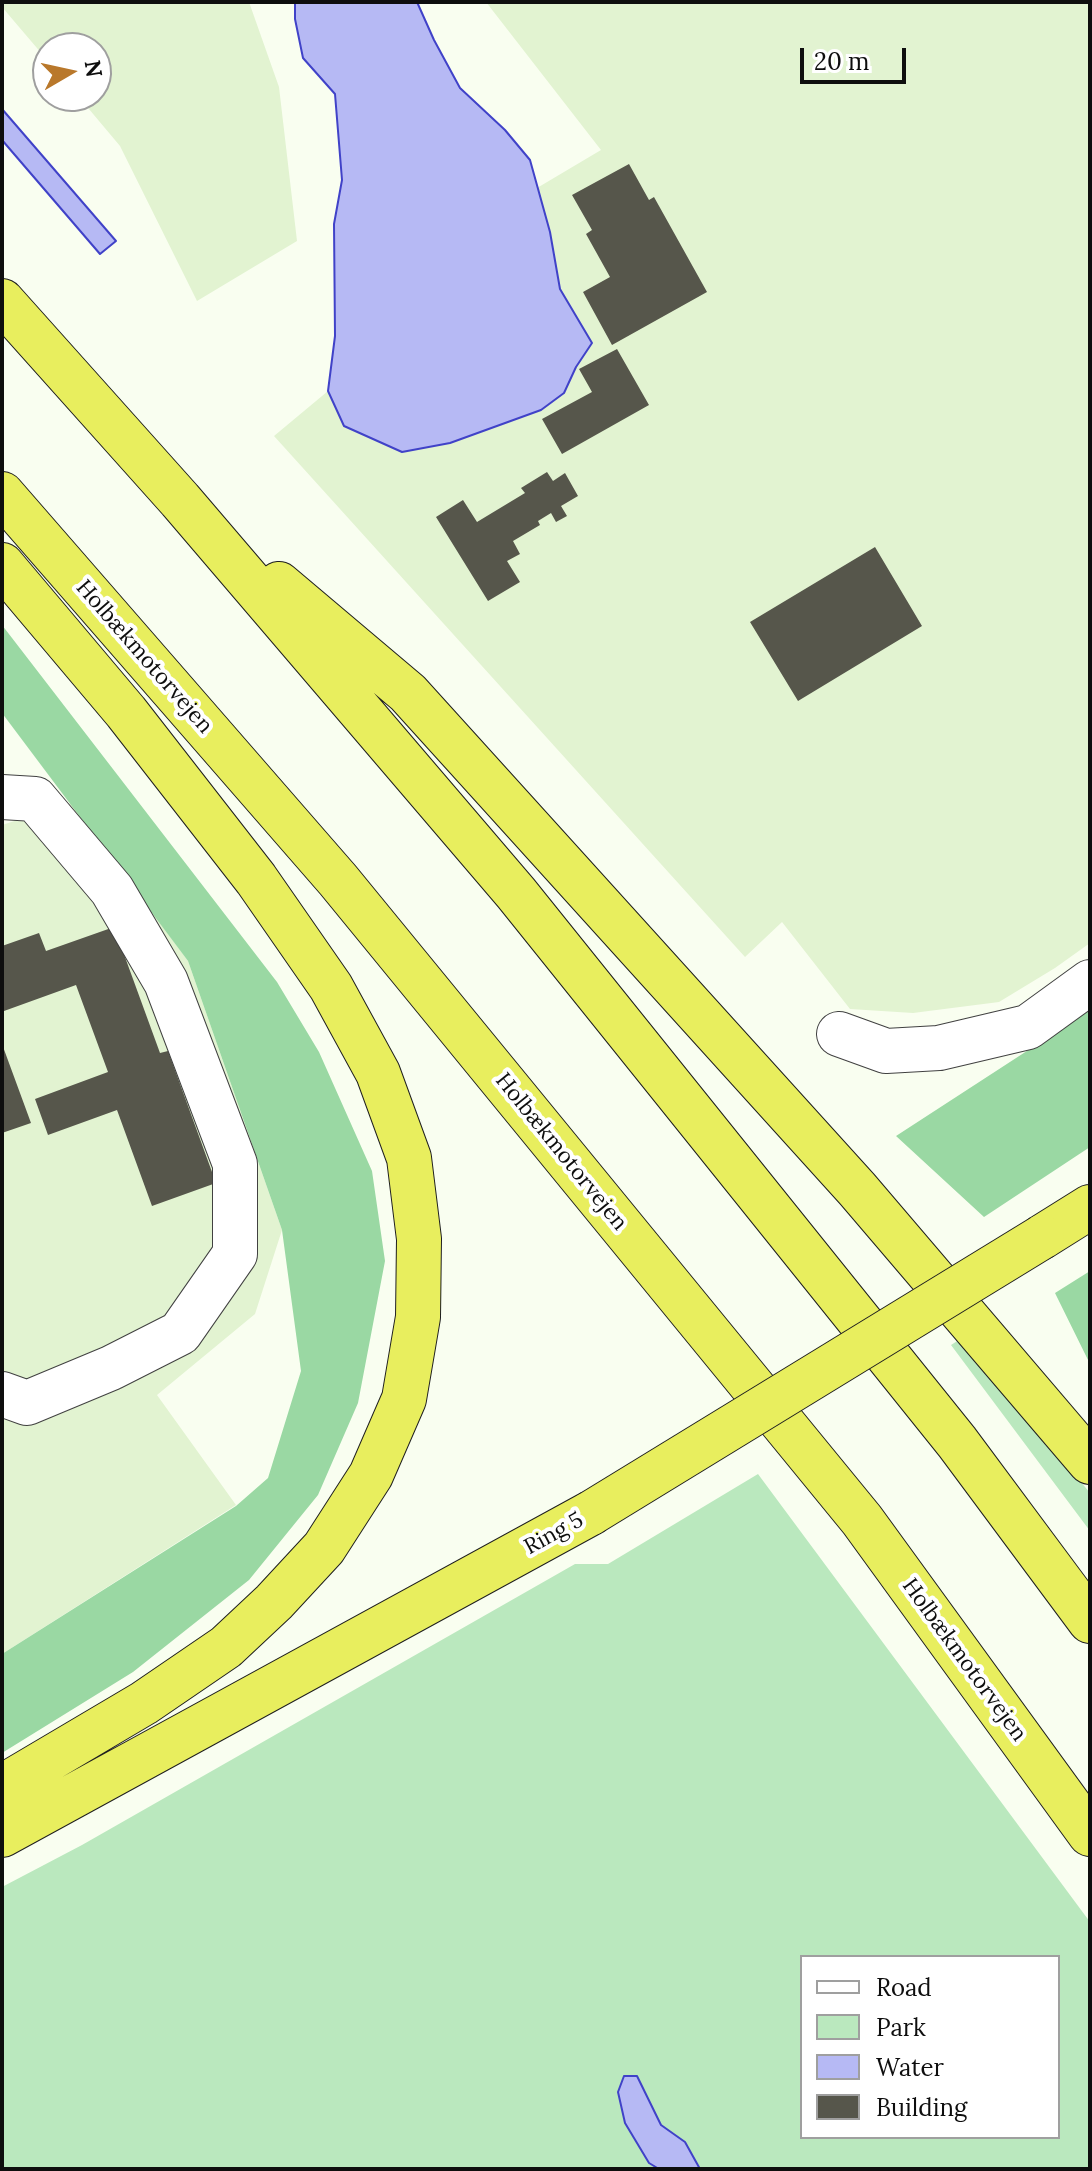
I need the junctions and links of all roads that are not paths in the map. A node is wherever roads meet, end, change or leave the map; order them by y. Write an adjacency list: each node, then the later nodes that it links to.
1 (2, 301): 3 (highway)
2 (2, 494): 13 (highway, Holbækmotorvejen)
3 (180, 500): 10 (highway); 11 (highway)
4 (2, 565): 12 (highway)
5 (2, 797): 9 (street)
6 (1090, 982): 7 (street)
7 (839, 1034)
8 (1090, 1207): 14 (highway, Ring 5, bridge)
9 (2, 1394)
10 (1090, 1462)
11 (1090, 1621)
12 (2, 1787)
13 (1090, 1834)
14 (2, 1835)

